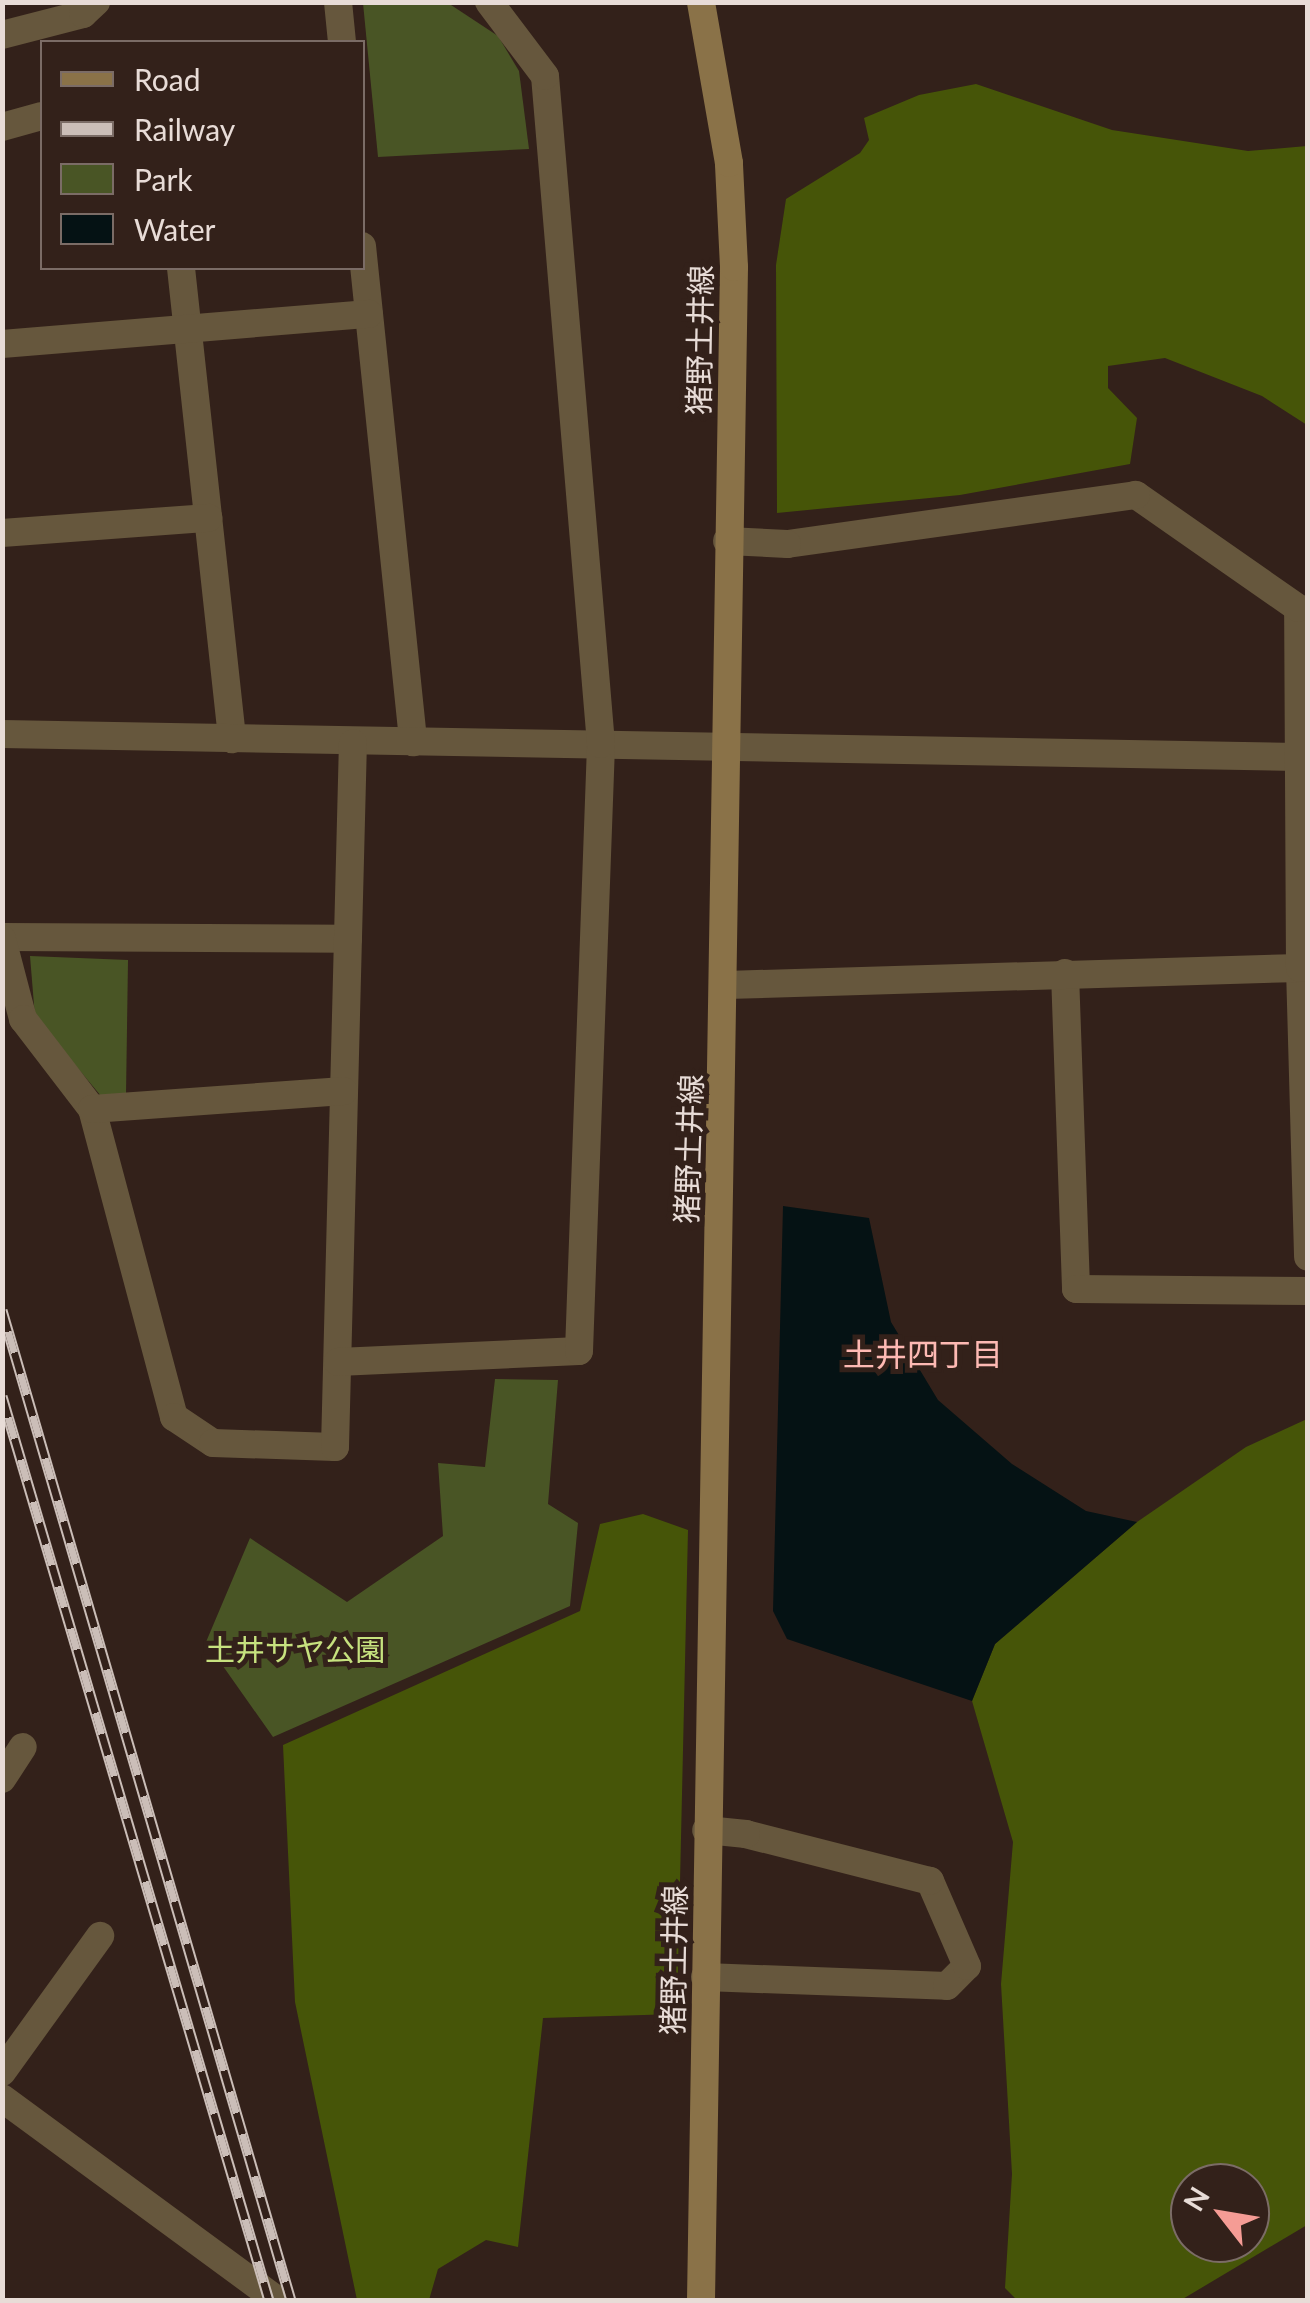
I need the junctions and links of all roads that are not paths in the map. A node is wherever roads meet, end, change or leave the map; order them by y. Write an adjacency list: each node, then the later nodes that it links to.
1 (96, 2): 5 (street)
2 (338, 2): 6 (street)
3 (489, 2): 21 (street)
4 (701, 2): 16 (main road, 猪野土井線)
5 (2, 35)
6 (342, 40)
7 (40, 117): 8 (street)
8 (2, 127)
9 (181, 270): 12 (street)
10 (364, 270): 11 (street)
11 (369, 314): 12 (street); 19 (street)
12 (188, 334): 13 (street); 14 (street)
13 (2, 344)
14 (208, 518): 15 (street); 18 (street)
15 (2, 533)
16 (727, 541): 22 (main road, 猪野土井線); 23 (street)
17 (2, 734): 18 (street)
18 (232, 738): 20 (street)
19 (413, 742): 20 (street); 21 (street)
20 (353, 744): 25 (street)
21 (601, 744): 22 (street); 34 (street)
22 (725, 748): 23 (street); 28 (main road, 猪野土井線)
23 (1298, 757): 26 (street)
24 (2, 938): 25 (street); 31 (street)
25 (348, 939): 30 (street)
26 (1300, 968): 27 (street); 29 (street)
27 (1065, 973): 28 (street); 33 (street)
28 (726, 985): 37 (main road, 猪野土井線)
29 (1305, 1042): 32 (street)
30 (343, 1091): 31 (street); 34 (street)
31 (92, 1109): 34 (street)
32 (1308, 1257)
33 (1308, 1291)
34 (338, 1362)
35 (23, 1747): 36 (street)
36 (2, 1779)
37 (706, 1830): 39 (main road, 猪野土井線); 39 (street)
38 (100, 1936): 40 (street)
39 (705, 1977): 43 (main road, 猪野土井線)
40 (2, 2072)
41 (2, 2098): 42 (street)
42 (277, 2300)
43 (700, 2300)

